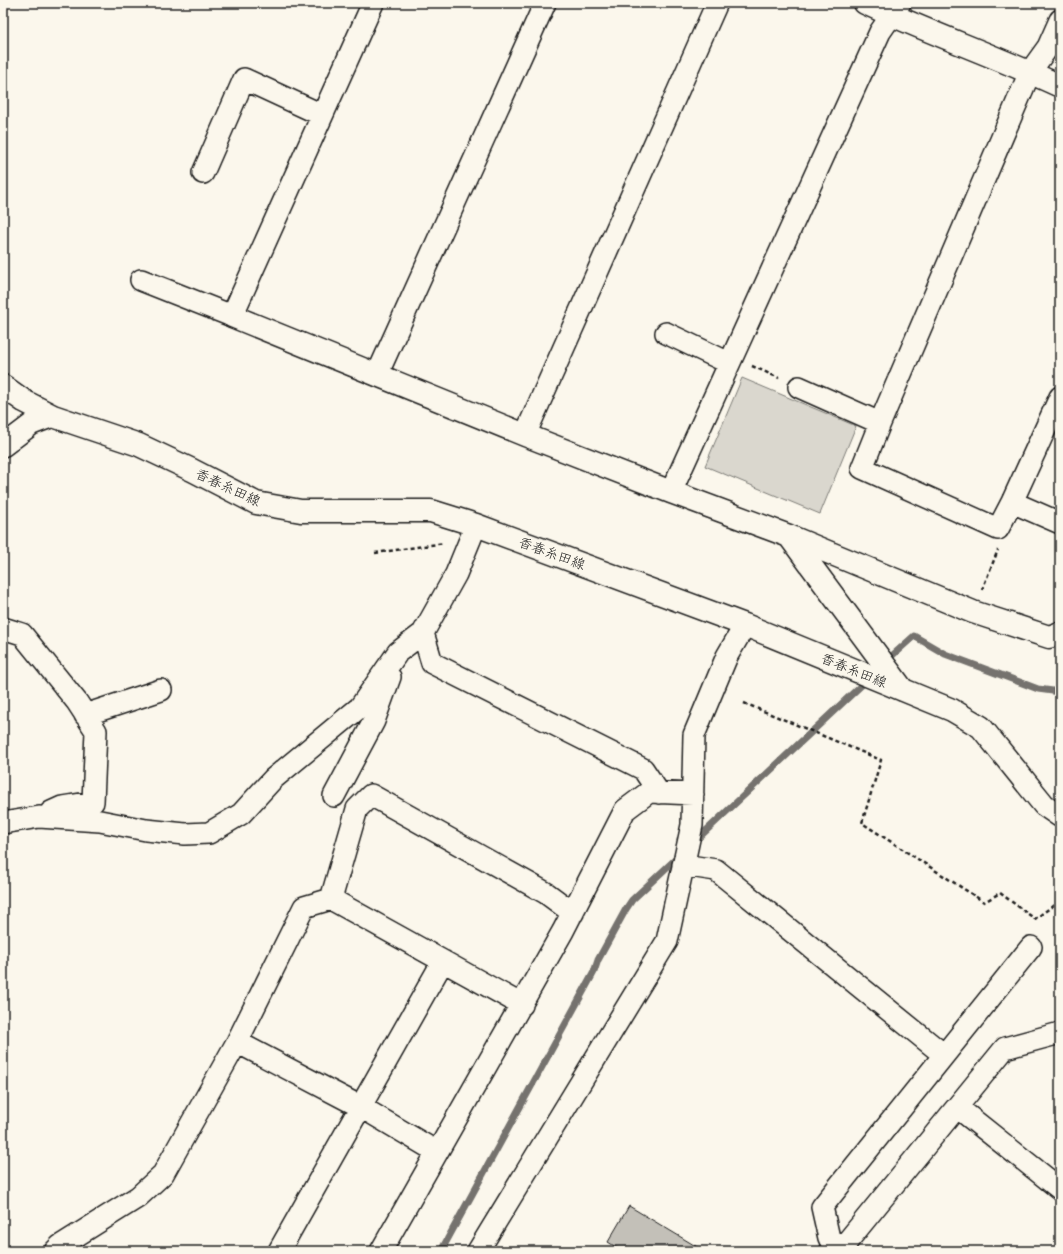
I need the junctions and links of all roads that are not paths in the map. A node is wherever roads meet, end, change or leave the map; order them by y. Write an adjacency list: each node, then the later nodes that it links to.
1 (373, 3): 9 (street)
2 (544, 3): 15 (street)
3 (717, 3): 21 (street)
4 (865, 3): 5 (street)
5 (895, 9): 7 (street); 14 (street)
6 (1060, 20): 7 (street)
7 (1030, 72): 8 (street); 20 (street)
8 (1060, 86)
9 (322, 115): 10 (street); 12 (street)
10 (203, 173)
11 (141, 280): 12 (street)
12 (232, 316): 15 (street)
13 (666, 333): 14 (street)
14 (731, 360): 23 (street)
15 (376, 376): 21 (street)
16 (3, 386): 19 (street, 香春糸田線)
17 (799, 387): 20 (street)
18 (1060, 397): 24 (street)
19 (53, 416): 22 (street); 26 (street, 香春糸田線)
20 (880, 423): 24 (street)
21 (525, 434): 23 (street)
22 (3, 446)
23 (671, 492): 27 (street)
24 (1012, 502): 25 (street)
25 (1060, 523)
26 (473, 533): 28 (street, 香春糸田線); 30 (street)
27 (789, 536): 31 (street); 34 (street)
28 (744, 625): 34 (street, 香春糸田線); 37 (street)
29 (3, 628): 35 (street)
30 (423, 633): 32 (street); 36 (street)
31 (1060, 633)
32 (398, 652): 38 (street); 40 (street)
33 (161, 690): 35 (street)
34 (903, 690): 39 (street, 香春糸田線)
35 (85, 715): 40 (street)
36 (659, 793): 37 (street); 44 (street)
37 (693, 794): 42 (street)
38 (334, 796)
39 (1060, 816)
40 (39, 817): 41 (street)
41 (3, 823)
42 (683, 865): 50 (street); 59 (street)
43 (331, 899): 44 (street); 46 (street); 49 (street)
44 (573, 912): 47 (street)
45 (1031, 947): 50 (street)
46 (443, 961): 47 (street); 51 (street)
47 (522, 1005): 53 (street)
48 (1060, 1033): 52 (street)
49 (237, 1042): 51 (street); 56 (street)
50 (944, 1055): 55 (street)
51 (360, 1107): 53 (street); 57 (street)
52 (957, 1107): 54 (street); 55 (street)
53 (437, 1152): 58 (street)
54 (1060, 1189)
55 (844, 1250)
56 (55, 1251)
57 (279, 1251)
58 (381, 1251)
59 (478, 1251)

